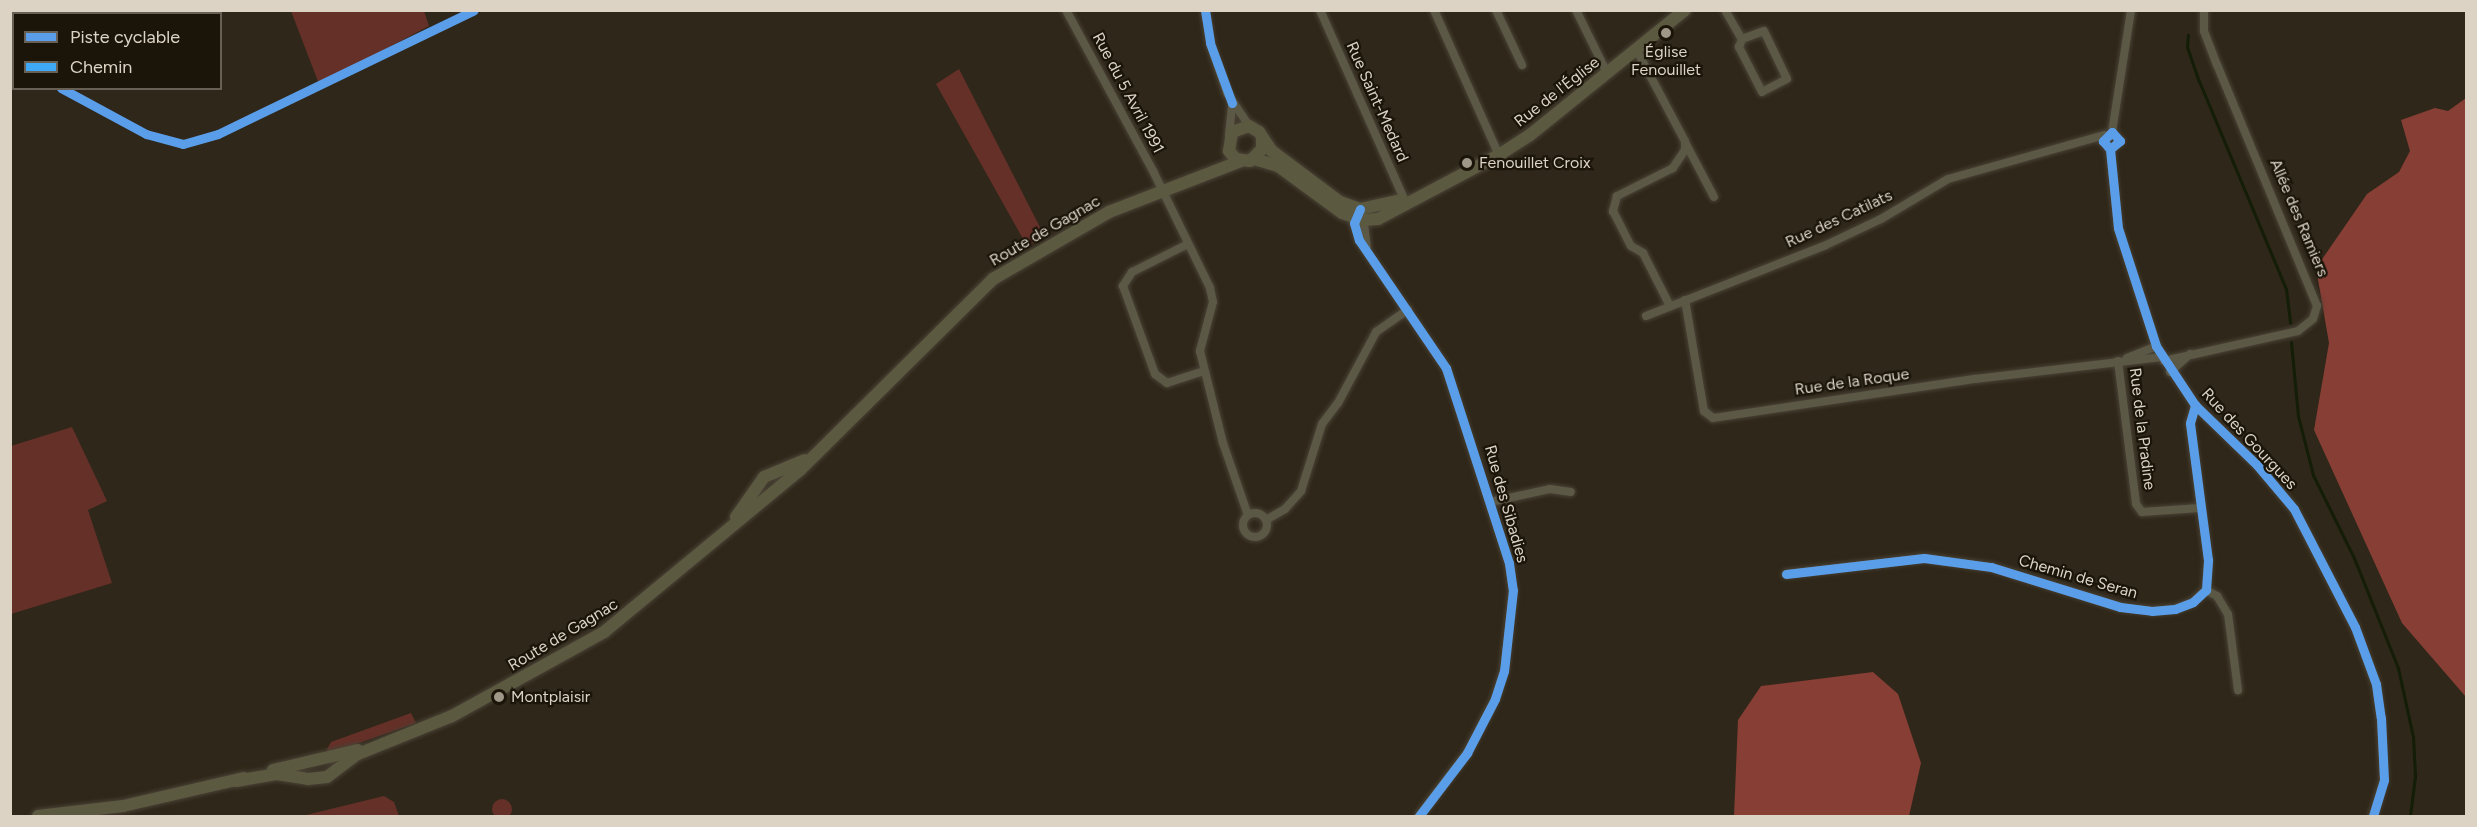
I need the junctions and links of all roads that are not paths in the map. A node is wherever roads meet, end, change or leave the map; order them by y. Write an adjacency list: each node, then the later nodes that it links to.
1 (1066, 10): 25 (street, Rue du 5 Avril 1991)
2 (1205, 10): 15 (street)
3 (1320, 10): 27 (street, Rue Saint-Medard)
4 (1434, 10): 21 (street)
5 (1496, 10): 13 (street)
6 (1576, 10): 14 (street)
7 (1685, 10): 12 (main road, Rue de l'Église)
8 (1725, 10): 11 (street)
9 (2132, 10): 18 (street, Rue des Gourgues)
10 (2204, 10): 35 (street, Allée des Ramiers)
11 (1742, 39): 11 (street)
12 (1636, 49): 14 (main road, Rue de l'Église); 20 (street)
13 (1522, 65)
14 (1607, 73): 21 (main road, Rue de l'Église)
15 (1232, 103): 16 (street); 19 (street)
16 (1249, 126): 17 (main road); 19 (main road)
17 (1262, 137): 22 (main road); 28 (main road)
18 (2108, 140): 30 (street, Rue des Catilats); 34 (street, Rue des Gourgues)
19 (1228, 141): 23 (main road); 24 (main road)
20 (1685, 141): 26 (street); 31 (street)
21 (1499, 155): 27 (main road, Rue de l'Église)
22 (1254, 159): 23 (main road); 28 (main road)
23 (1241, 161): 24 (main road, Route de Gagnac)
24 (1210, 172): 25 (main road, Route de Gagnac)
25 (1162, 190): 29 (street, Rue du 5 Avril 1991); 41 (main road, Route de Gagnac)
26 (1714, 197)
27 (1404, 199): 28 (main road, Rue de l'Église)
28 (1360, 216): 32 (street, Rue des Sibadies)
29 (1188, 244): 38 (street, Rue du 5 Avril 1991); 38 (street)
30 (1685, 300): 31 (street, Rue des Catilats); 37 (street, Rue de la Roque)
31 (1670, 306): 33 (street, Rue des Catilats)
32 (1408, 310): 43 (street, Rue des Sibadies); 46 (street)
33 (1646, 316)
34 (2156, 346): 36 (street, Rue des Gourgues); 37 (street, Rue de la Roque)
35 (2191, 354): 36 (street, Allée des Ramiers); 39 (street, Allée des Ramiers)
36 (2163, 359): 37 (street, Rue de la Roque); 39 (street, Rue des Gourgues)
37 (2118, 361): 44 (street, Rue de la Pradine)
38 (1203, 371): 45 (street, Rue du 5 Avril 1991)
39 (2170, 372): 40 (street, Rue des Gourgues)
40 (2195, 405): 44 (street); 55 (street, Rue des Gourgues)
41 (817, 453): 47 (main road, Route de Gagnac); 47 (main road, Route de Gagnac)
42 (1571, 492): 43 (street)
43 (1490, 502): 54 (street, Rue des Sibadies)
44 (2200, 508): 49 (street)
45 (1248, 515): 46 (street); 46 (street)
46 (1266, 520)
47 (730, 525): 51 (main road, Route de Gagnac)
48 (1786, 574): 49 (street, Chemin de Seran)
49 (2206, 590): 50 (street)
50 (2238, 690)
51 (390, 740): 52 (main road, Route de Gagnac); 52 (main road, Route de Gagnac)
52 (236, 781): 53 (main road, Route de Gagnac)
53 (38, 816)
54 (1419, 816)
55 (2373, 816)

